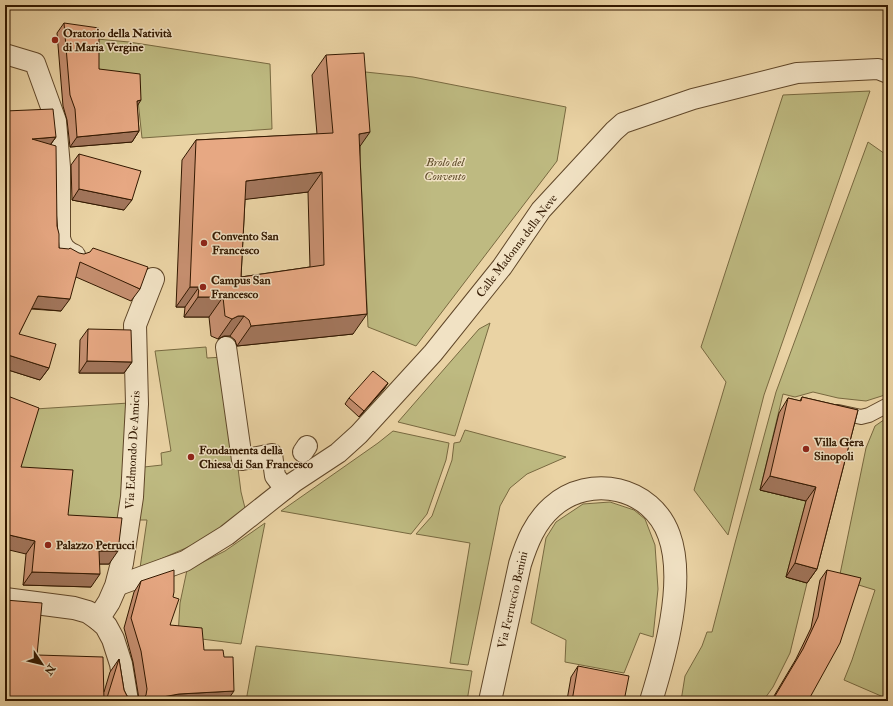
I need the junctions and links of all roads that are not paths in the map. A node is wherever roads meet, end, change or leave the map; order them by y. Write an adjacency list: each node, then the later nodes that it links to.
1 (5, 54): 3 (street)
2 (888, 73): 8 (street, Calle Madonna della Neve)
3 (75, 255)
4 (153, 279): 9 (street, Via Edmondo De Amicis)
5 (226, 347): 8 (street)
6 (888, 405): 7 (lane)
7 (825, 409)
8 (280, 476): 9 (street, Calle Madonna della Neve)
9 (116, 586): 11 (street, Via Edmondo De Amicis)
10 (5, 599): 11 (street)
11 (98, 619): 12 (street)
12 (127, 701)
13 (490, 701): 14 (street, Via Ferruccio Benini)
14 (651, 701)

